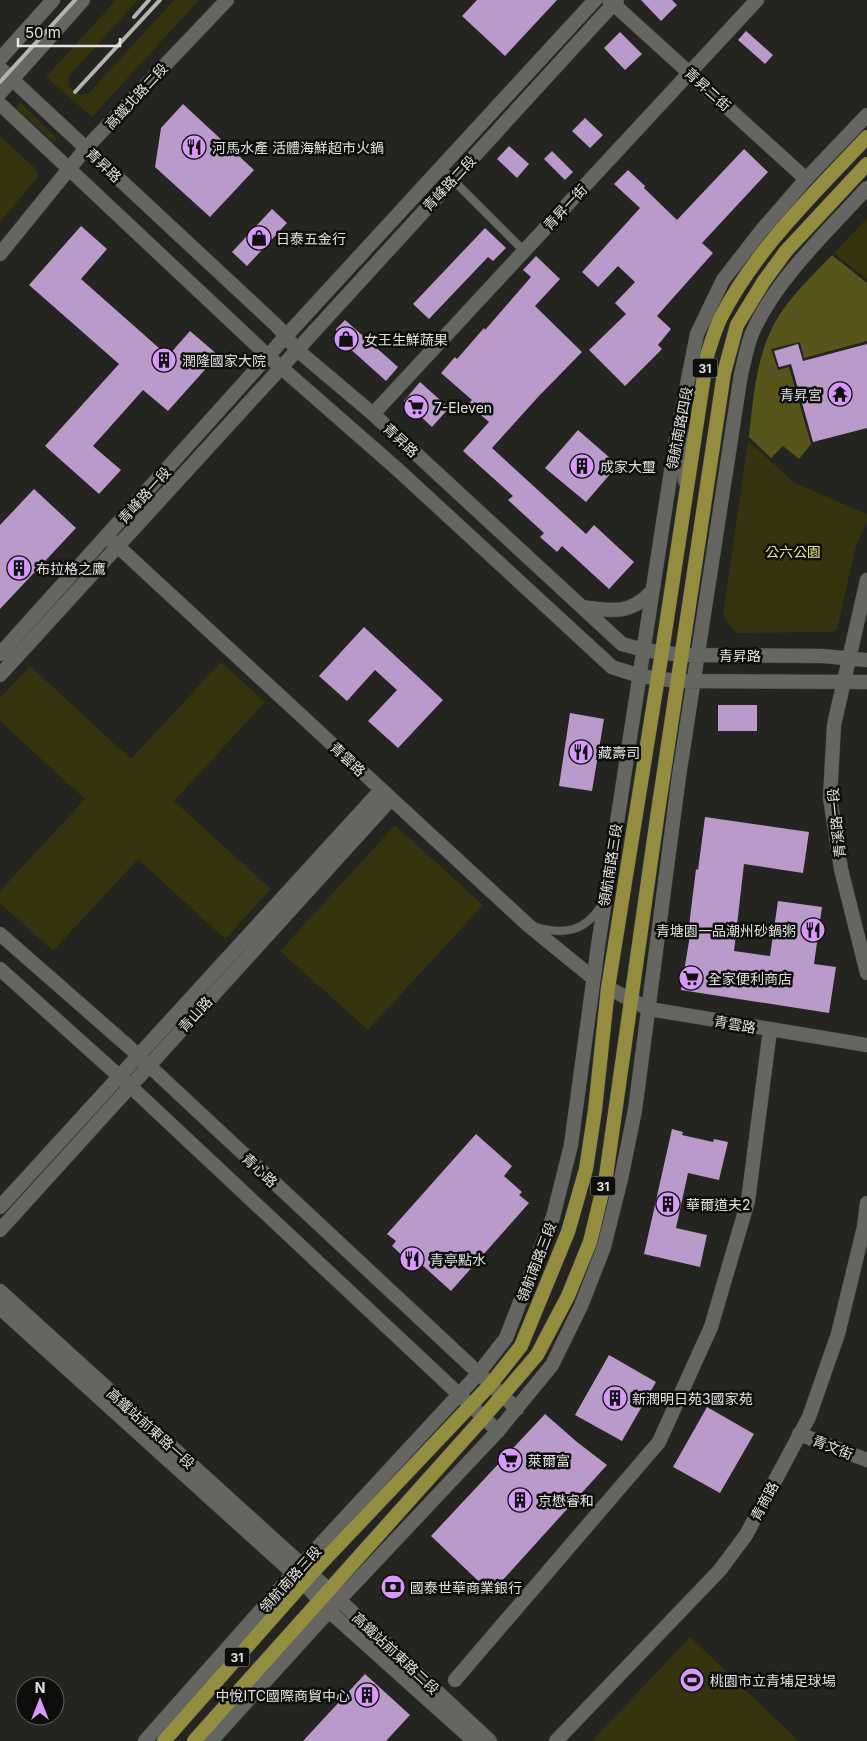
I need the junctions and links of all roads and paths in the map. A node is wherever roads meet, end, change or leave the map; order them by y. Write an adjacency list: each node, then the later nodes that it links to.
1 (53, 0): 7 (street)
2 (84, 0): 10 (street)
3 (227, 0): 15 (street, 高鐵北路二段)
4 (595, 0): 18 (street, 青峰路二段)
5 (756, 0): 9 (street, 青昇一街)
6 (613, 1): 9 (street, 青昇二街); 19 (street, 青峰路二段)
7 (0, 59)
8 (0, 68): 10 (street, 青昇路)
9 (690, 74): 20 (street, 青昇二街); 22 (street, 青昇一街)
10 (12, 79): 11 (street); 15 (street, 青昇路)
11 (0, 93)
12 (0, 104): 17 (street, 青昇路)
13 (867, 115): 20 (street, 領航南路四段 / 31)
14 (867, 137): 30 (main road, 領航南路四段 / 31)
15 (86, 148): 17 (street, 高鐵北路二段); 24 (street, 青昇路)
16 (867, 164): 39 (main road, 31)
17 (69, 168): 23 (street, 高鐵北路二段); 26 (street, 青昇路)
18 (441, 168): 19 (lane); 24 (street, 青峰路二段)
19 (453, 179): 22 (lane); 25 (street, 青峰路二段)
20 (806, 179): 29 (street, 領航南路四段 / 31)
21 (867, 188): 40 (street, 31)
22 (524, 251): 28 (street, 青昇一街)
23 (0, 254)
24 (286, 336): 25 (street, 青昇路); 26 (street, 青峰路一段)
25 (296, 349): 27 (street, 青峰路二段); 28 (street, 青昇路)
26 (268, 356): 27 (street, 青昇路); 31 (street, 青峰路一段)
27 (281, 366): 32 (street, 青峰路一段); 44 (street, 青昇路)
28 (373, 414): 35 (street, 青昇路)
29 (680, 417): 30 (street); 34 (street, 領航南路四段 / 31)
30 (686, 492): 37 (main road, 領航南路四段 / 31)
31 (107, 536): 32 (street, 青雲路); 38 (street, 青峰路一段)
32 (118, 546): 43 (street, 青峰路一段); 49 (street, 青雲路)
33 (867, 580): 42 (street, 青溪路一段)
34 (652, 590): 35 (street); 36 (street, 領航南路四段 / 31)
35 (582, 607): 36 (street, 青昇路)
36 (644, 650): 37 (street, 青昇路); 44 (street, 領航南路三段 / 31)
37 (662, 652): 39 (street, 青昇路); 45 (main road, 領航南路三段 / 31)
38 (0, 654)
39 (682, 655): 40 (street, 青昇路); 46 (main road, 31)
40 (698, 655): 42 (street, 青昇路); 47 (street, 31)
41 (867, 660): 42 (street, 青昇路)
42 (846, 670): 47 (street, 青昇路); 48 (street, 青昇路); 54 (street, 青溪路一段)
43 (0, 675)
44 (640, 676): 45 (street, 青昇路); 50 (street, 領航南路三段 / 31)
45 (658, 679): 46 (street, 青昇路); 56 (main road, 領航南路三段 / 31)
46 (678, 681): 47 (street, 青昇路); 57 (main road, 31)
47 (694, 681): 58 (street, 31)
48 (867, 682)
49 (386, 795): 51 (street, 青雲路); 61 (street, 青山路)
50 (606, 897): 51 (lane); 55 (street, 領航南路三段 / 31)
51 (528, 925): 55 (street, 青雲路)
52 (0, 934): 61 (street, 青心路)
53 (0, 968): 62 (street, 青心路)
54 (867, 973)
55 (594, 978): 56 (lane); 70 (street, 領航南路三段 / 31)
56 (608, 988): 57 (street, 青雲路); 71 (main road, 領航南路三段 / 31)
57 (630, 999): 58 (street, 青雲路); 73 (main road, 31)
58 (649, 1010): 59 (street, 青雲路); 75 (street, 31)
59 (770, 1030): 60 (street, 青雲路); 84 (street)
60 (867, 1044)
61 (143, 1060): 62 (street, 青山路); 63 (street, 青山路); 70 (street, 青心路)
62 (119, 1076): 63 (street, 青心路); 65 (street, 青山路)
63 (130, 1086): 67 (street, 青山路); 72 (street, 青心路)
64 (867, 1203): 66 (street, 青商路)
65 (0, 1207)
66 (866, 1228): 78 (street, 青商路)
67 (0, 1230)
68 (0, 1291): 80 (street, 高鐵站前東路一段)
69 (0, 1308): 80 (street, 高鐵站前東路一段)
70 (478, 1374): 71 (street, 青心路); 72 (street, 領航南路三段 / 31)
71 (490, 1385): 73 (street, 青心路); 74 (main road, 領航南路三段 / 31)
72 (457, 1394): 74 (street, 青心路); 80 (street, 領航南路三段 / 31)
73 (502, 1396): 75 (street, 青心路); 76 (main road, 31)
74 (470, 1406): 76 (street, 青心路); 80 (main road, 領航南路三段 / 31)
75 (517, 1409): 77 (street, 31)
76 (483, 1418): 77 (street, 青心路); 81 (main road, 31)
77 (498, 1431): 82 (street, 31)
78 (799, 1434): 79 (street, 青文街); 91 (street, 青商路)
79 (867, 1460)
80 (302, 1574): 81 (street, 高鐵站前東路二段); 85 (street, 領航南路三段 / 31); 86 (main road, 領航南路三段 / 31)
81 (324, 1596): 82 (street, 高鐵站前東路二段); 83 (street, 高鐵站前東路二段); 87 (main road, 31)
82 (339, 1600): 83 (street, 31); 90 (street, 高鐵站前東路二段)
83 (329, 1611): 88 (street, 31); 89 (street, 高鐵站前東路二段)
84 (455, 1680)
85 (145, 1741)
86 (164, 1741)
87 (194, 1741)
88 (211, 1741)
89 (474, 1741)
90 (490, 1741)
91 (556, 1741)

